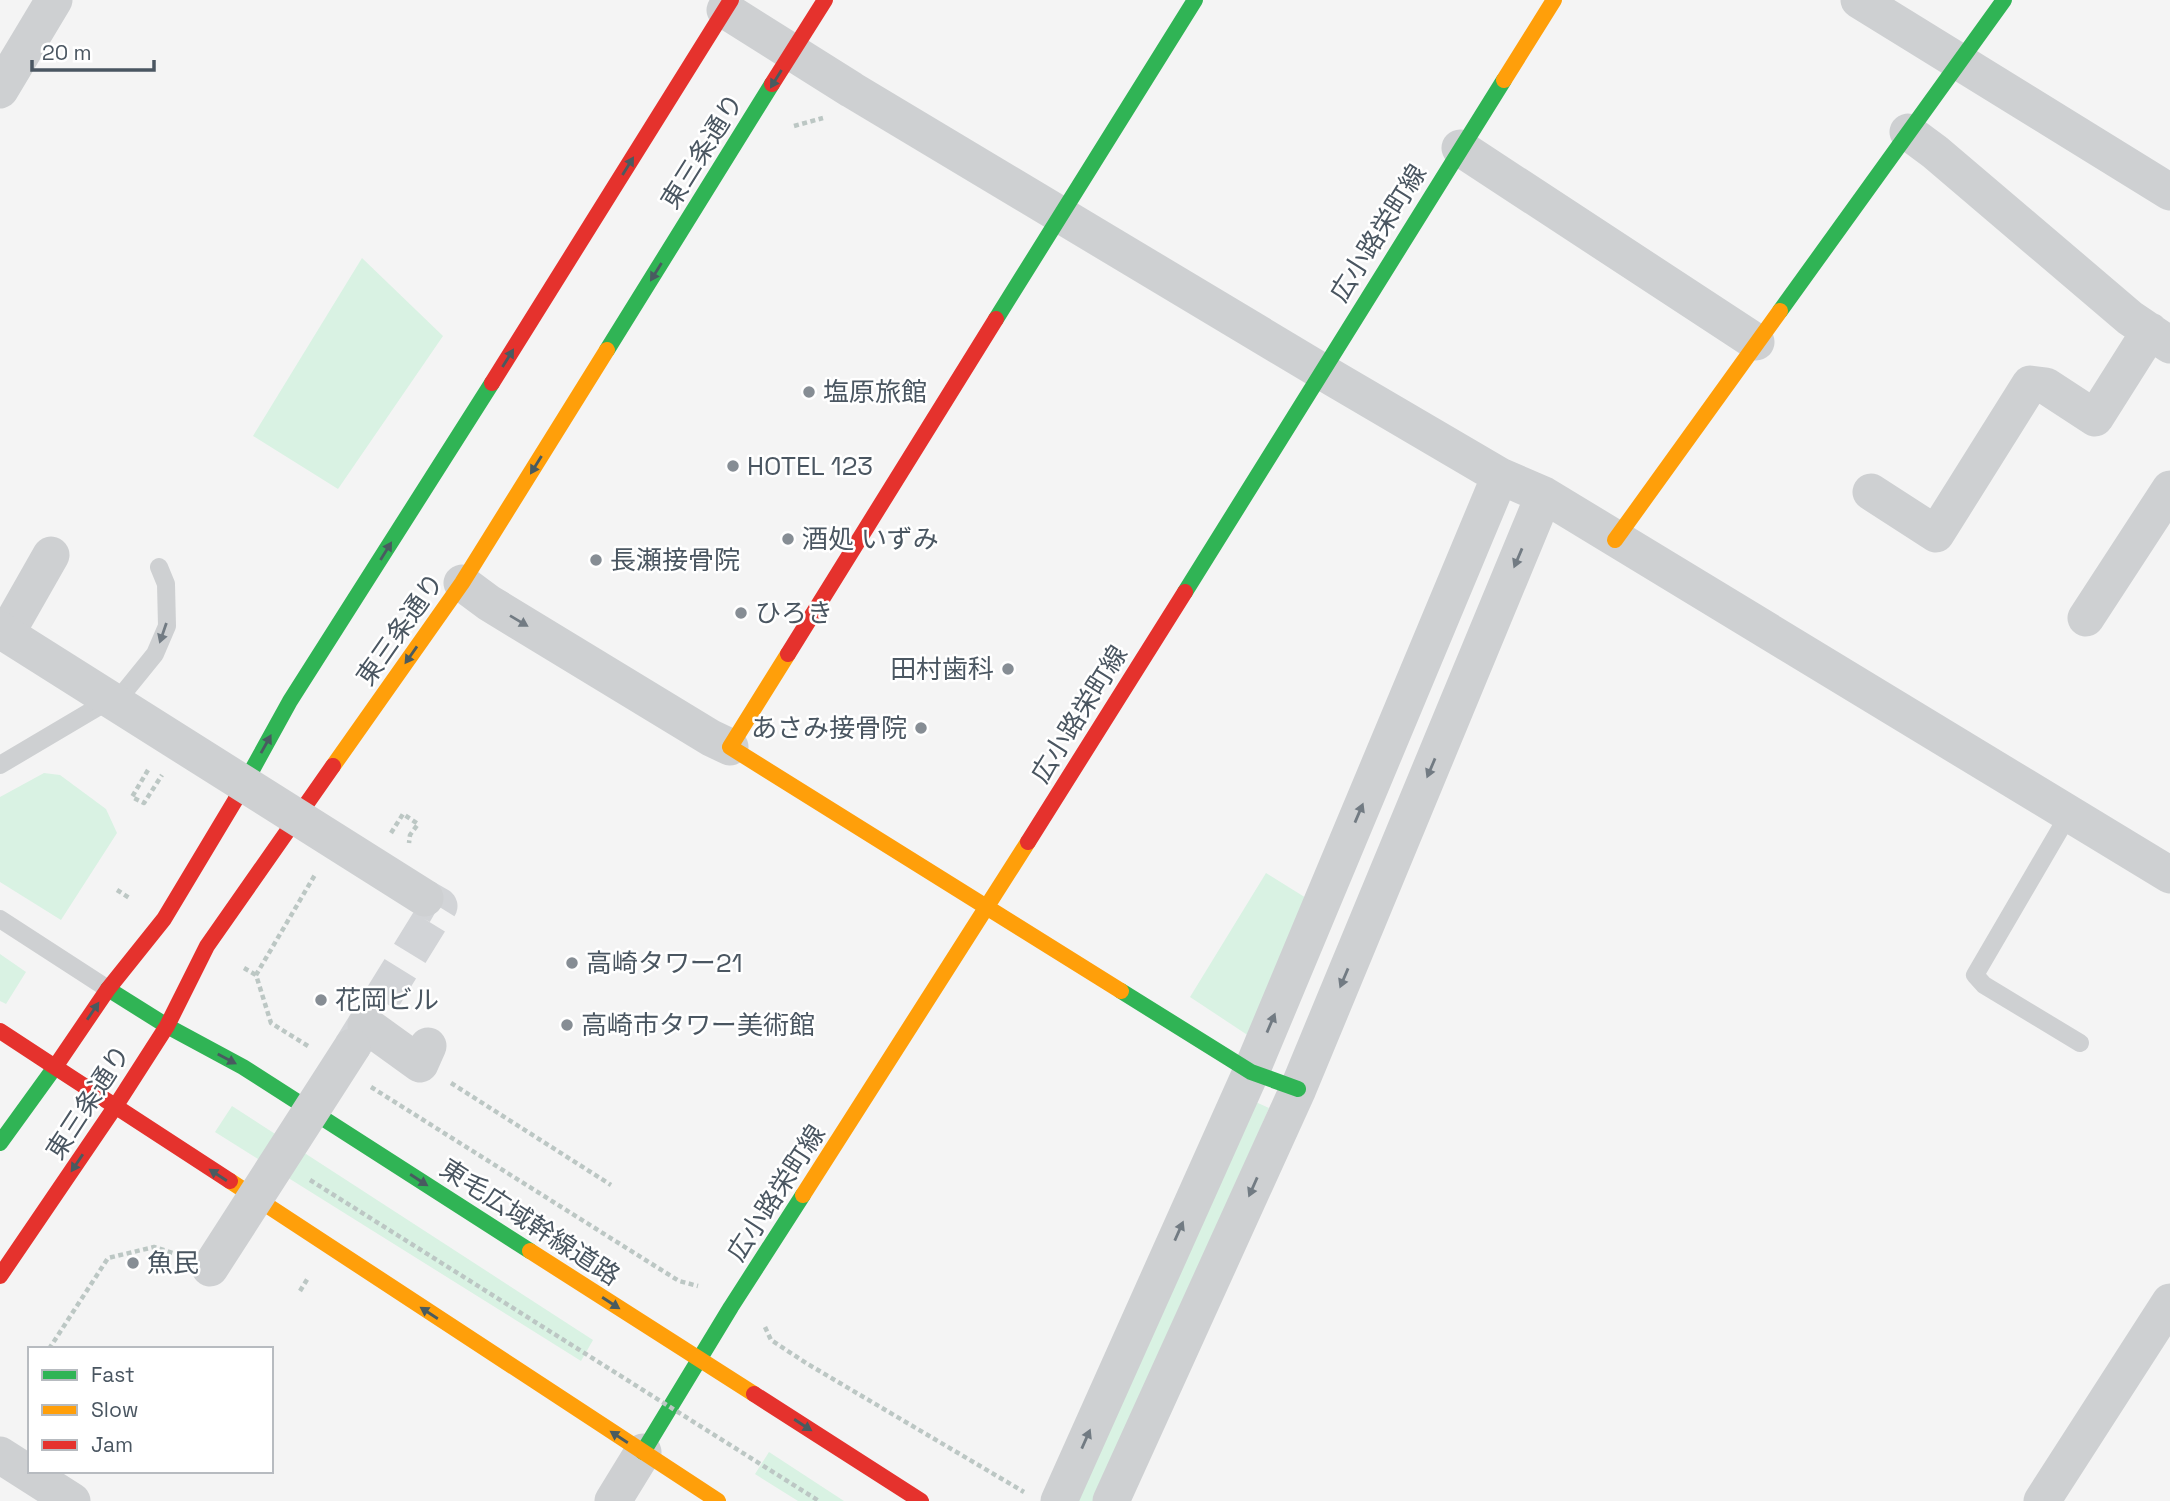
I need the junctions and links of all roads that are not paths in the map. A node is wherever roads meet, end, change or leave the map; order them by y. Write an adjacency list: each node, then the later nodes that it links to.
1 (54, 0): 10 (street)
2 (825, 0): 8 (main road, 東三条通り)
3 (1195, 0): 14 (main road)
4 (1554, 0): 12 (main road, 広小路栄町線)
5 (1859, 0): 9 (street)
6 (2004, 0): 9 (main road)
7 (728, 5): 8 (street); 35 (main road, 東三条通り, one-way to 7)
8 (793, 52): 14 (street); 25 (main road, 東三条通り, one-way to 25)
9 (1960, 63): 11 (main road); 13 (street)
10 (0, 90)
11 (1908, 132): 15 (street); 16 (main road)
12 (1460, 148): 16 (street); 17 (main road, 広小路栄町線)
13 (2170, 192)
14 (1061, 215): 17 (street); 28 (main road)
15 (2160, 338): 20 (street)
16 (1756, 342): 22 (main road)
17 (1321, 371): 18 (street); 33 (main road, 広小路栄町線)
18 (1500, 476): 21 (street); 41 (street, one-way to 18)
19 (2170, 489): 26 (street)
20 (1871, 492)
21 (1544, 495): 22 (street); 42 (street, one-way to 42)
22 (1615, 540): 30 (street)
23 (51, 555): 27 (street)
24 (159, 567): 29 (lane, one-way to 29)
25 (462, 583): 28 (street, one-way to 28); 36 (main road, 東三条通り, one-way to 36)
26 (2086, 618)
27 (3, 632): 32 (street, bridge)
28 (730, 747): 33 (main road)
29 (0, 765)
30 (2069, 814): 31 (street); 38 (lane)
31 (2170, 875)
32 (425, 898)
33 (987, 908): 41 (main road); 48 (main road, 広小路栄町線)
34 (0, 919): 35 (lane)
35 (108, 989): 36 (main road, 東毛広域幹線道路); 40 (main road, 東三条通り, one-way to 35)
36 (167, 1026): 43 (main road, 東三条通り); 48 (main road, 東毛広域幹線道路, one-way to 48)
37 (0, 1031): 40 (main road)
38 (2080, 1043)
39 (424, 1055): 45 (street, bridge)
40 (55, 1068): 43 (main road); 44 (main road, 東三条通り)
41 (1251, 1072): 42 (main road); 57 (street, one-way to 41)
42 (1298, 1089): 58 (street, one-way to 58)
43 (115, 1107): 46 (main road, 東三条通り, one-way to 46); 49 (main road, one-way to 43)
44 (0, 1143)
45 (210, 1268)
46 (0, 1276)
47 (2170, 1302): 59 (street)
48 (700, 1359): 49 (main road, 広小路栄町線); 56 (main road, 東毛広域幹線道路, one-way to 56)
49 (643, 1452): 54 (street); 55 (main road)
50 (0, 1455): 51 (street)
51 (28, 1473)
52 (28, 1473): 53 (street)
53 (72, 1501)
54 (613, 1501)
55 (718, 1501)
56 (921, 1501)
57 (1059, 1501)
58 (1111, 1501)
59 (2042, 1501)

